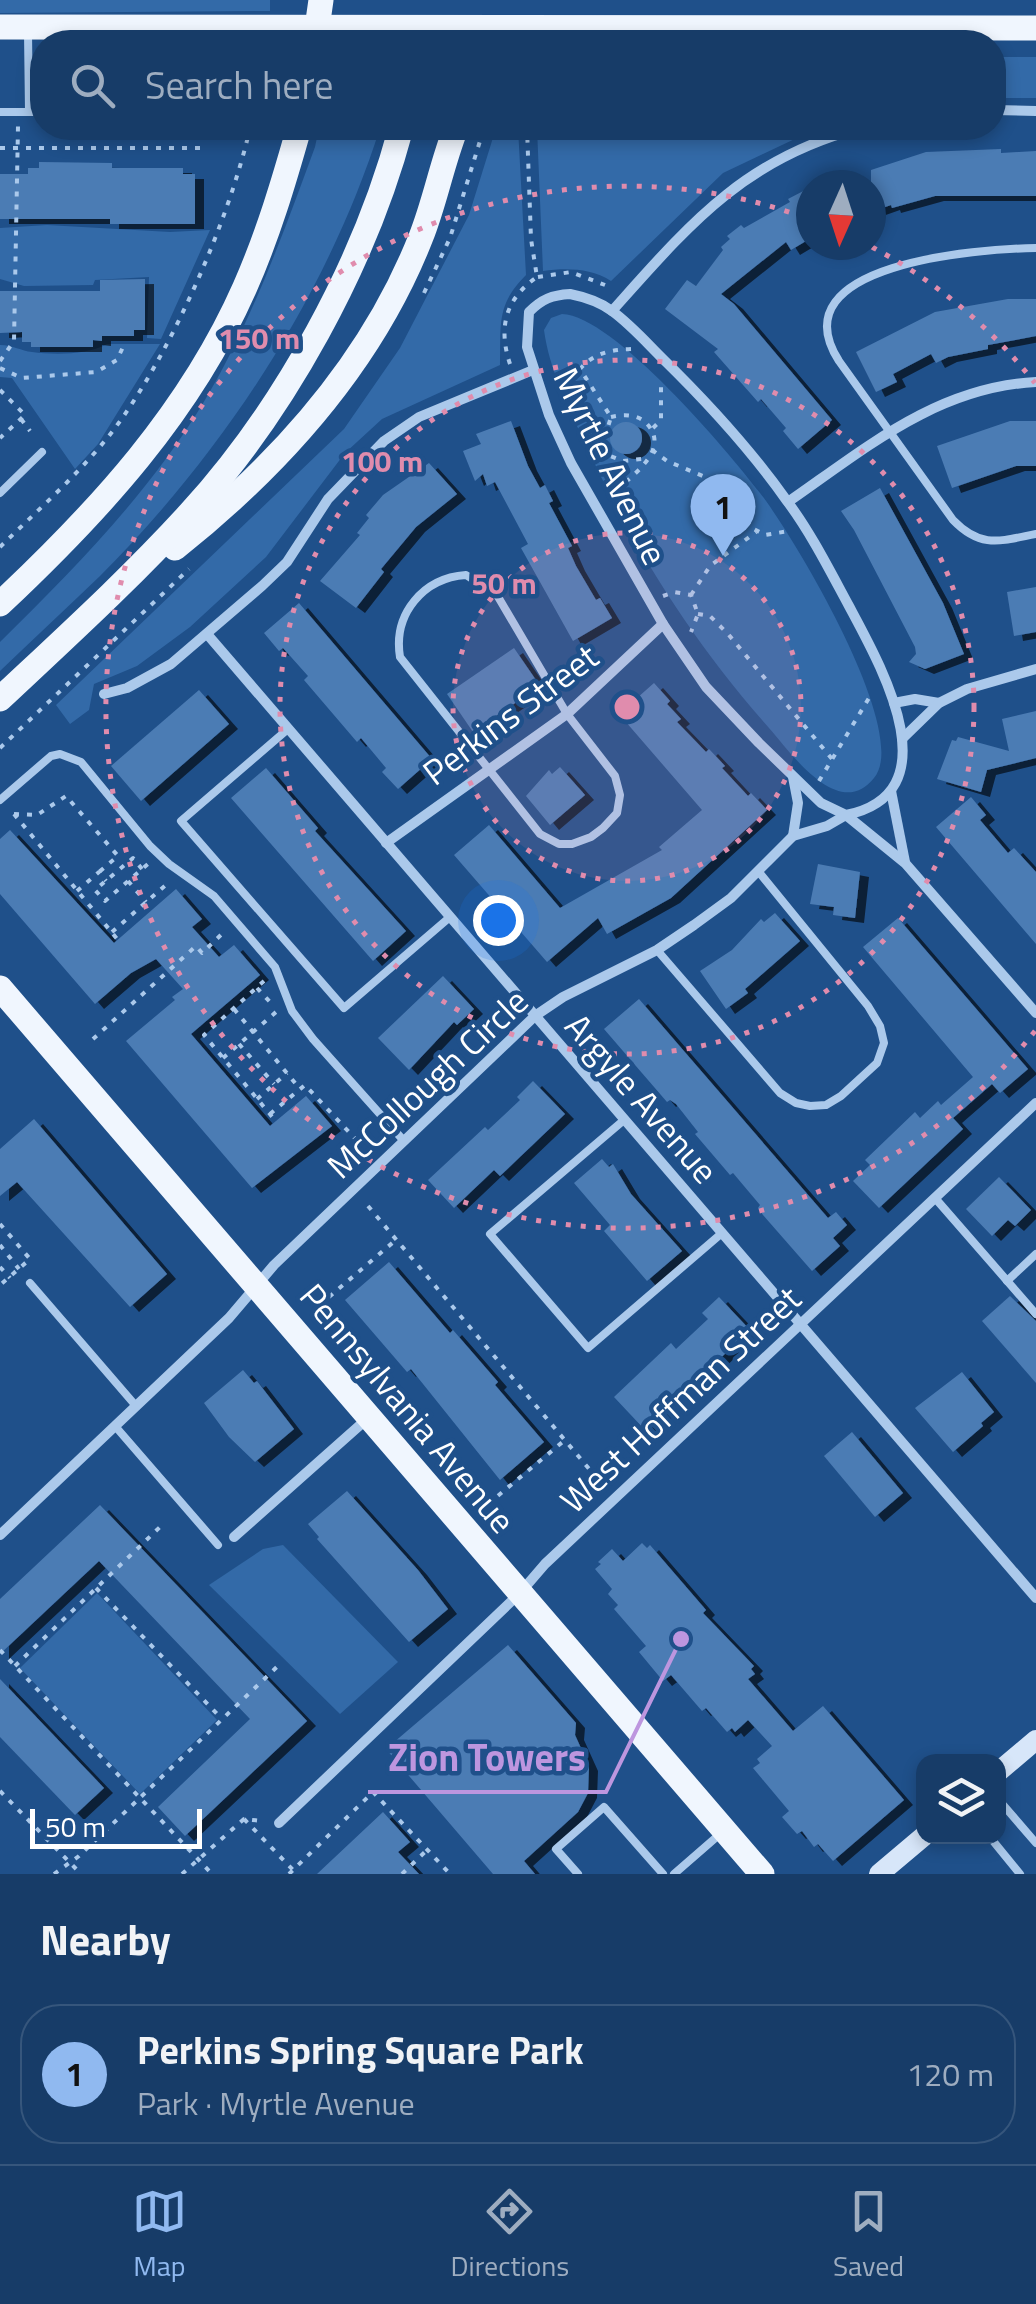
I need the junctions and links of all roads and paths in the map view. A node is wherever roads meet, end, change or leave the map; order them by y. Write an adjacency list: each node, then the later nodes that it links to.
1 (321, 0): 8 (main road)
2 (426, 0): 9 (main road)
3 (0, 26): 4 (main road)
4 (28, 26): 7 (main road); 15 (lane)
5 (585, 26): 6 (main road); 10 (main road); 11 (main road)
6 (1036, 28)
7 (172, 30)
8 (317, 30)
9 (422, 30)
10 (504, 30)
11 (571, 30)
12 (1006, 110): 13 (street)
13 (1036, 111)
14 (0, 112): 15 (lane)
15 (29, 112)
16 (18, 126): 24 (path)
17 (248, 140): 60 (path)
18 (294, 140): 64 (main road)
19 (397, 140): 61 (main road)
20 (452, 140): 61 (main road)
21 (527, 140): 27 (path)
22 (827, 140): 29 (street)
23 (0, 148): 24 (path)
24 (18, 148): 25 (path); 32 (path)
25 (206, 148)
26 (1036, 248): 44 (lane)
27 (538, 277): 28 (path); 33 (path)
28 (604, 285)
29 (612, 310): 36 (street, Myrtle Avenue); 56 (street, Myrtle Avenue)
30 (123, 347): 34 (path)
31 (631, 348): 35 (path)
32 (0, 361)
33 (510, 364)
34 (0, 368)
35 (580, 369): 38 (path); 41 (path)
36 (532, 370): 66 (street, Myrtle Avenue); 67 (street)
37 (661, 376): 43 (path)
38 (553, 380)
39 (1036, 382): 44 (street)
40 (0, 390): 42 (path)
41 (611, 417): 43 (path); 50 (path)
42 (20, 419): 45 (path); 46 (path)
43 (652, 429): 47 (path)
44 (891, 430): 56 (street); 59 (lane)
45 (30, 431)
46 (0, 438)
47 (652, 450): 49 (path); 54 (path)
48 (42, 452): 53 (lane)
49 (648, 458): 50 (path); 51 (path)
50 (618, 460): 51 (path)
51 (620, 486): 55 (path)
52 (760, 487): 54 (path)
53 (0, 493)
54 (746, 494): 58 (path)
55 (611, 495)
56 (788, 502): 73 (street, Myrtle Avenue)
57 (791, 530): 58 (path)
58 (756, 532): 62 (path)
59 (1036, 534)
60 (0, 547)
61 (114, 592): 72 (main road)
62 (691, 595): 63 (path); 65 (path)
63 (662, 596)
64 (0, 604)
65 (698, 614): 68 (path); 78 (path)
66 (663, 624): 75 (street, Perkins Street); 80 (street, Myrtle Avenue)
67 (207, 634): 70 (street); 76 (street, Argyle Avenue)
68 (687, 635)
69 (1036, 669): 74 (street)
70 (104, 694)
71 (872, 694): 78 (path)
72 (0, 699)
73 (894, 703): 74 (street); 77 (street, Myrtle Avenue)
74 (939, 703): 77 (street)
75 (567, 714): 79 (street, Perkins Street); 79 (lane); 79 (lane)
76 (288, 729): 86 (street, Argyle Avenue); 97 (lane)
77 (902, 739): 82 (street, Myrtle Avenue)
78 (832, 759): 81 (path)
79 (486, 770): 86 (street, Perkins Street)
80 (793, 776): 84 (street, Myrtle Avenue); 85 (street)
81 (816, 786)
82 (891, 791): 84 (street); 88 (street, Myrtle Avenue)
83 (0, 800): 87 (lane)
84 (846, 815): 85 (street, McCollough Circle); 88 (street, Myrtle Avenue)
85 (793, 836): 90 (street, McCollough Circle)
86 (386, 843): 97 (street, Argyle Avenue)
87 (159, 854): 89 (path); 118 (lane)
88 (905, 863): 106 (street, Myrtle Avenue)
89 (142, 869): 93 (path); 94 (path)
90 (758, 871): 101 (street, McCollough Circle); 101 (lane)
91 (99, 872): 93 (path); 95 (path); 95 (path)
92 (172, 880): 96 (path)
93 (106, 881): 94 (path)
94 (128, 881): 96 (path)
95 (77, 891): 98 (path)
96 (146, 902): 98 (path)
97 (450, 917): 107 (street, Argyle Avenue)
98 (112, 932): 100 (path)
99 (223, 933): 109 (path)
100 (118, 940)
101 (657, 950): 107 (street, McCollough Circle)
102 (263, 983): 104 (path)
103 (0, 988): 133 (main road, Pennsylvania Avenue)
104 (257, 988): 105 (path); 108 (path)
105 (234, 1010): 108 (path); 111 (path)
106 (1036, 1013)
107 (535, 1016): 117 (street, Argyle Avenue); 118 (street, McCollough Circle)
108 (252, 1032): 110 (path); 112 (path)
109 (93, 1039)
110 (239, 1044): 111 (path); 113 (path)
111 (223, 1058): 115 (path)
112 (287, 1073): 113 (path); 114 (path)
113 (274, 1084): 115 (path)
114 (300, 1089): 115 (path); 119 (path)
115 (257, 1099)
116 (1036, 1102): 120 (street, West Hoffman Street)
117 (624, 1120): 123 (street, Argyle Avenue); 123 (lane)
118 (404, 1141): 133 (street, McCollough Circle)
119 (362, 1146)
120 (935, 1198): 130 (lane); 137 (street, West Hoffman Street)
121 (368, 1206): 124 (path)
122 (0, 1224): 128 (path)
123 (722, 1233): 137 (street, Argyle Avenue)
124 (397, 1239): 135 (path); 141 (path)
125 (0, 1245): 128 (path)
126 (1036, 1254): 130 (lane)
127 (0, 1266): 129 (path)
128 (20, 1268): 129 (path)
129 (9, 1277): 131 (path); 134 (path)
130 (1007, 1280): 136 (lane)
131 (0, 1284)
132 (30, 1284): 138 (lane)
133 (258, 1285): 138 (street, McCollough Circle); 139 (main road, Pennsylvania Avenue)
134 (16, 1286)
135 (330, 1297)
136 (1036, 1314)
137 (800, 1324): 149 (street, West Hoffman Street); 150 (street, Argyle Avenue)
138 (136, 1406): 140 (street, McCollough Circle)
139 (370, 1416): 146 (street); 149 (main road, Pennsylvania Avenue)
140 (115, 1426): 145 (street, McCollough Circle); 147 (lane)
141 (565, 1440): 142 (path); 143 (path)
142 (590, 1470)
143 (488, 1504)
144 (162, 1526): 148 (path)
145 (0, 1535)
146 (234, 1537)
147 (218, 1545)
148 (96, 1588): 153 (path); 154 (path)
149 (520, 1593): 161 (street, West Hoffman Street); 162 (main road, Pennsylvania Avenue)
150 (1036, 1598)
151 (0, 1650): 153 (path)
152 (282, 1663): 154 (path)
153 (15, 1666): 158 (path)
154 (221, 1718): 158 (path)
155 (1036, 1740): 156 (main road)
156 (1006, 1765)
157 (0, 1791): 168 (path)
158 (141, 1798): 167 (path); 168 (path)
159 (1006, 1809): 164 (lane)
160 (244, 1819): 161 (path); 167 (path); 169 (path)
161 (279, 1823)
162 (724, 1830): 178 (lane); 179 (main road, Pennsylvania Avenue)
163 (916, 1843): 180 (main road)
164 (1036, 1843)
165 (995, 1844): 181 (lane)
166 (428, 1850): 169 (path); 174 (path); 175 (path)
167 (198, 1860): 172 (path); 173 (path)
168 (68, 1861): 170 (path); 171 (path)
169 (291, 1872)
170 (54, 1874)
171 (81, 1874)
172 (182, 1874)
173 (212, 1874)
174 (402, 1874)
175 (450, 1874)
176 (578, 1874): 177 (lane)
177 (663, 1874)
178 (674, 1874)
179 (762, 1874)
180 (879, 1874)
181 (1020, 1874)

